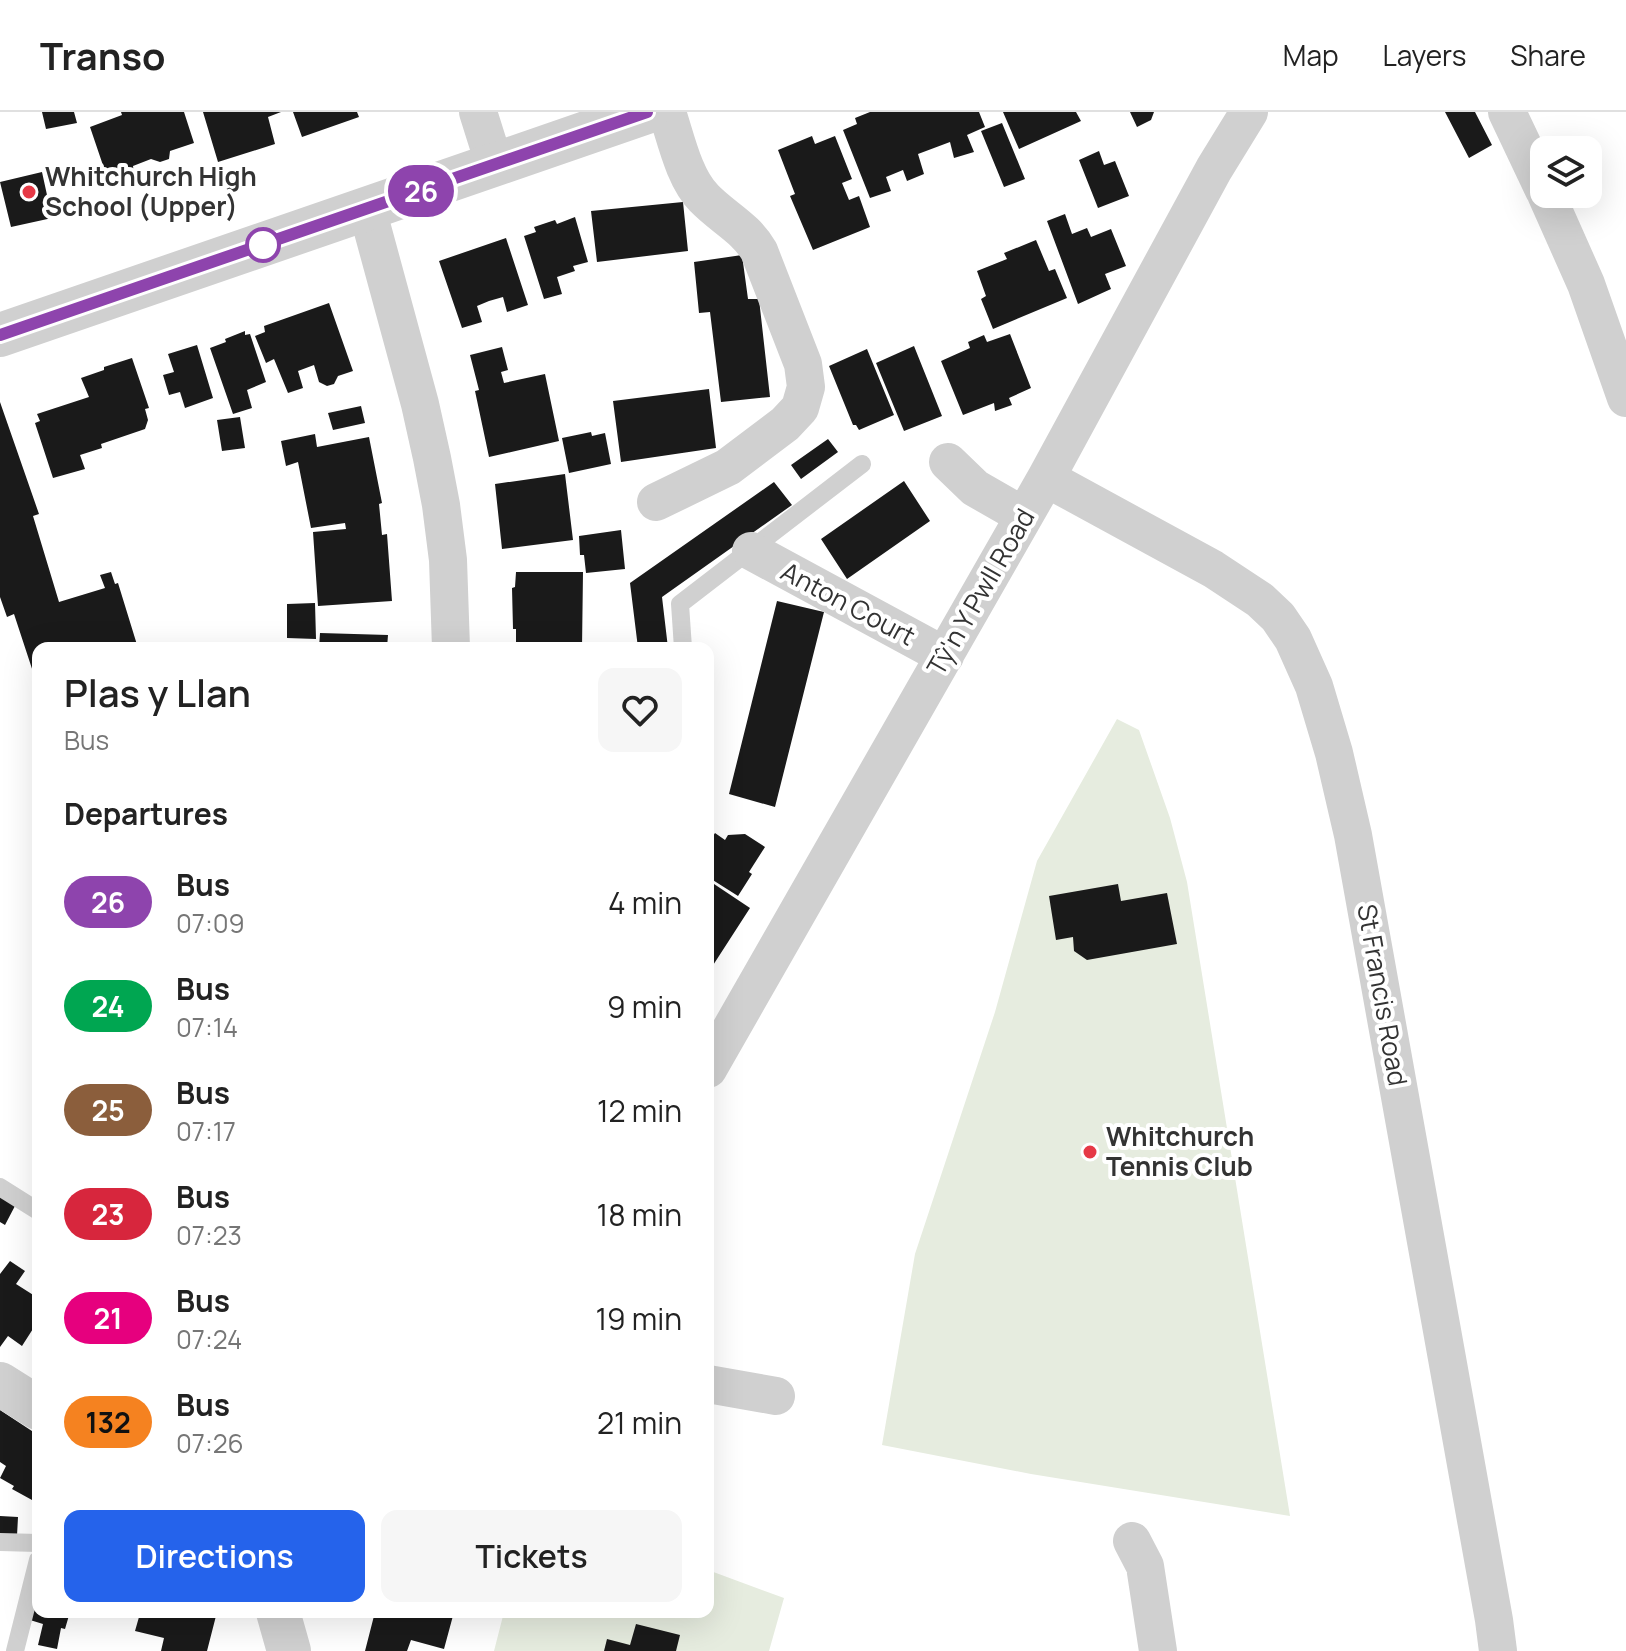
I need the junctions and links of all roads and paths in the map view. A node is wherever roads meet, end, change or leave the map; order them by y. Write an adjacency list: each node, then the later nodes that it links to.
1 (478, 112): 7 (street)
2 (647, 112): 7 (street)
3 (667, 112): 15 (street)
4 (1249, 112): 14 (street, Tŷ'n Y Pwll Road)
5 (1507, 112): 6 (street)
6 (1530, 160)
7 (495, 166): 9 (street)
8 (1552, 208): 11 (street)
9 (367, 209): 10 (street); 18 (street)
10 (0, 335)
11 (1626, 398)
12 (948, 462): 16 (street)
13 (862, 464): 17 (lane)
14 (1046, 478): 16 (street, Tŷ'n Y Pwll Road); 36 (street, St Francis Road)
15 (656, 502)
16 (1024, 516): 20 (street, Tŷ'n Y Pwll Road)
17 (751, 551): 19 (lane); 20 (street, Anton Court)
18 (451, 642)
19 (683, 642)
20 (945, 656): 21 (street, Tŷ'n Y Pwll Road)
21 (714, 1059)
22 (0, 1187): 23 (lane)
23 (32, 1207)
24 (0, 1384): 27 (street)
25 (714, 1385): 26 (street)
26 (776, 1396)
27 (32, 1404)
28 (1132, 1541): 35 (street)
29 (0, 1542): 30 (lane)
30 (32, 1543)
31 (32, 1584): 33 (lane)
32 (280, 1618): 34 (street)
33 (15, 1651)
34 (289, 1651)
35 (1158, 1651)
36 (1498, 1651)

